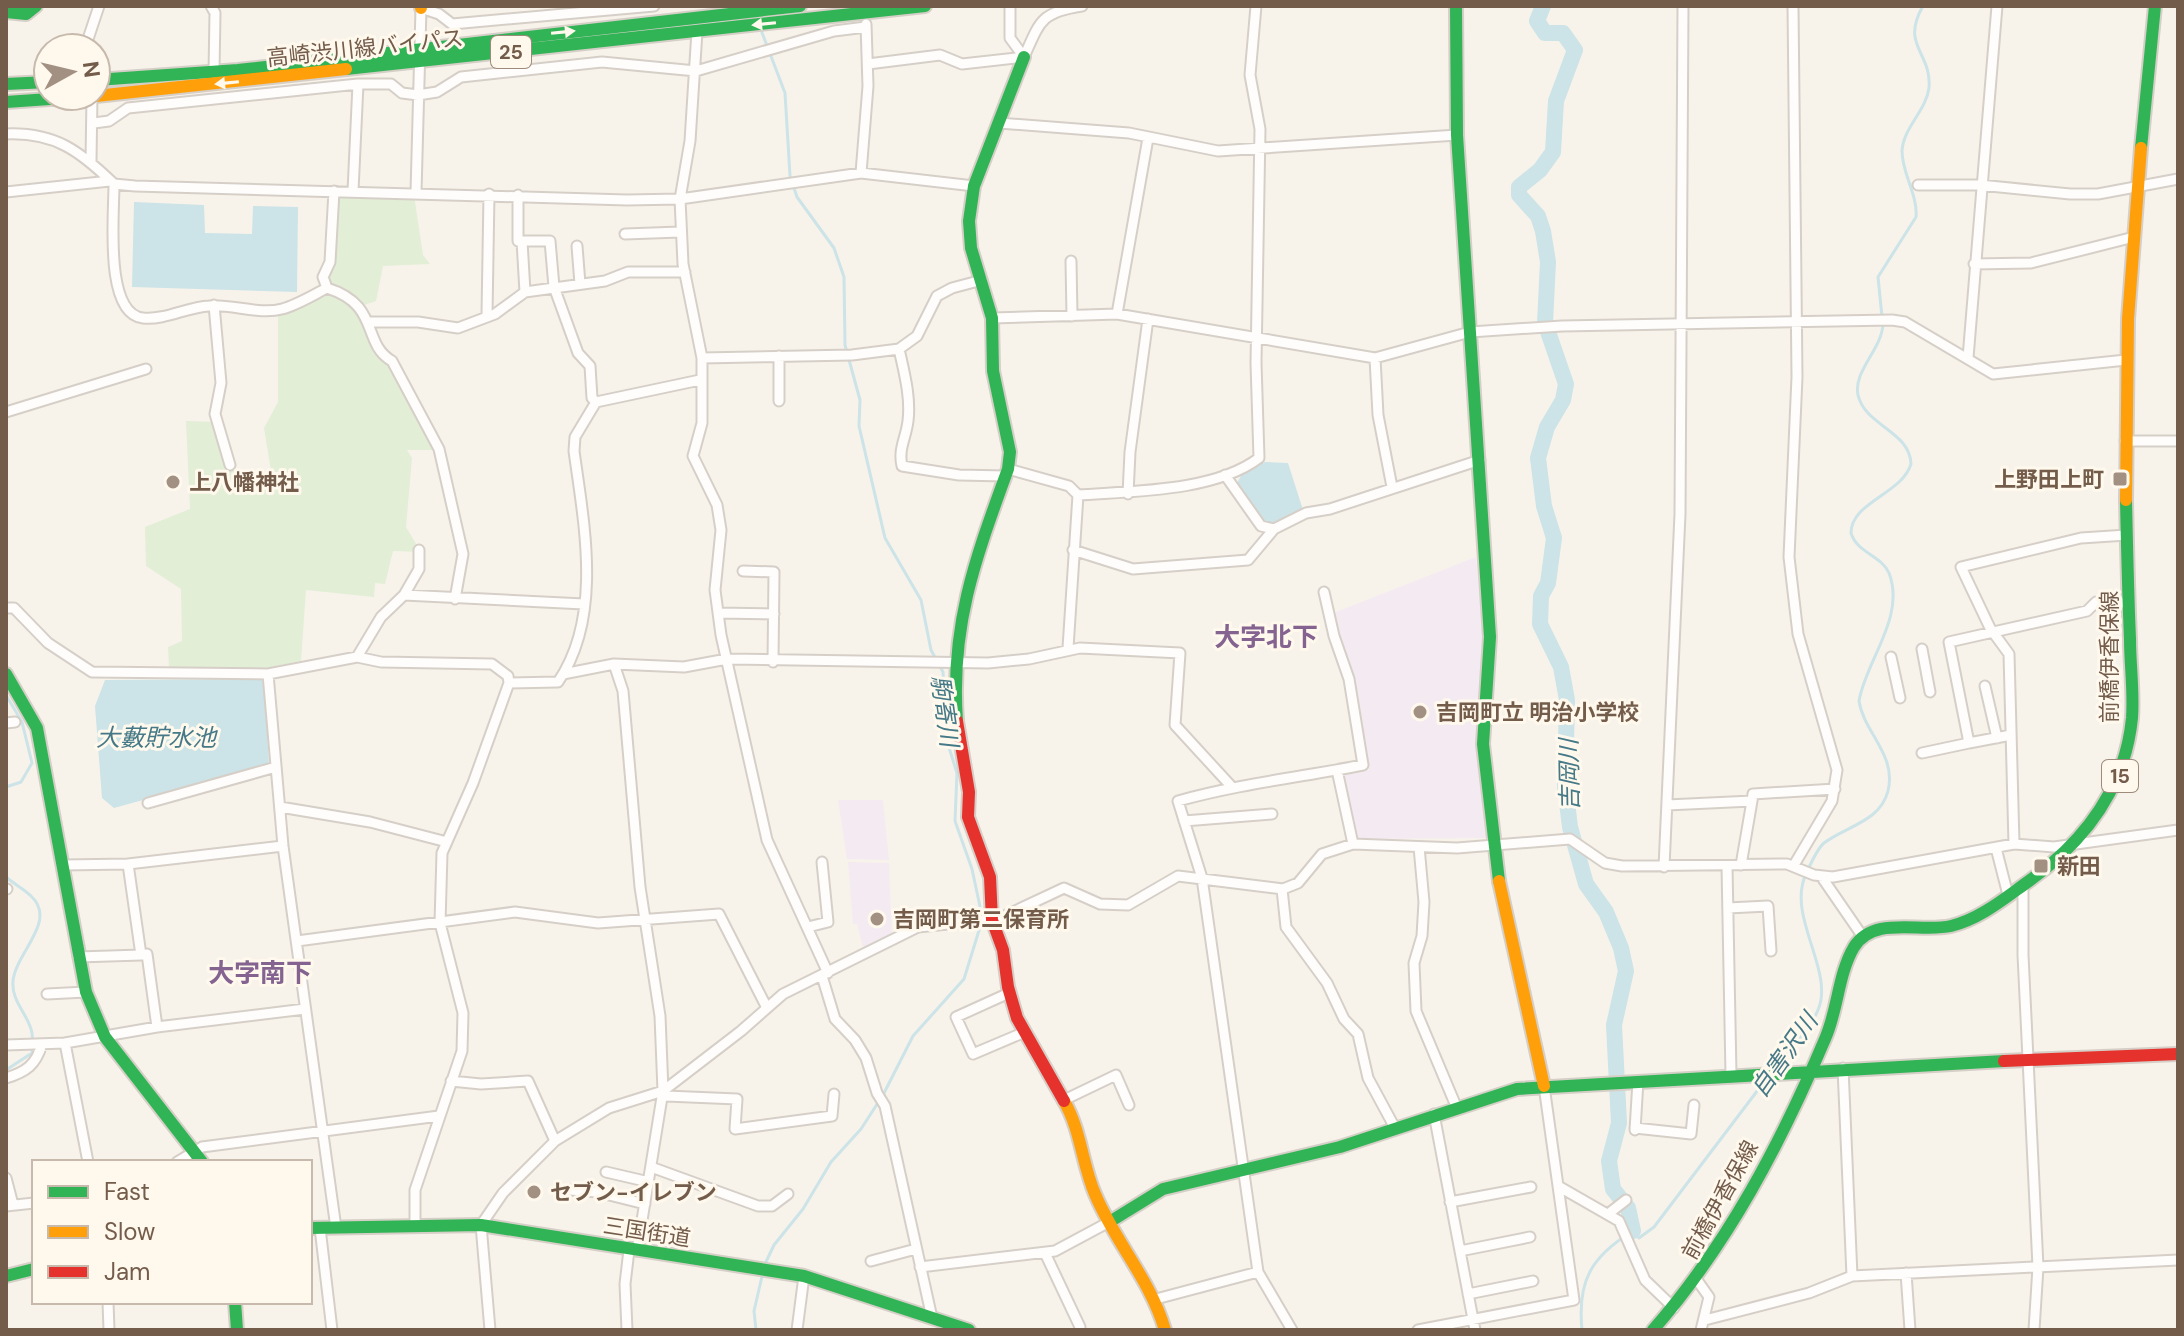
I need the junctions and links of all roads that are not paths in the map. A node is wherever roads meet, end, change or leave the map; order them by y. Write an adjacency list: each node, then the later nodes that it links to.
1 (36, 6): 17 (street)
2 (99, 6): 21 (street)
3 (211, 6): 27 (street)
4 (654, 6): 16 (street)
5 (800, 6): 22 (street, 高崎渋川線バイパス / 25, one-way to 5)
6 (925, 6): 18 (street, 高崎渋川線バイパス / 25)
7 (1010, 6): 23 (street)
8 (1082, 6): 23 (street)
9 (1256, 6): 42 (street)
10 (1456, 6): 40 (street)
11 (1683, 6): 79 (street)
12 (1793, 6): 78 (street)
13 (1997, 6): 48 (street)
14 (2155, 6): 50 (street, 前橋伊香保線 / 15)
15 (421, 7): 16 (street); 22 (street)
16 (547, 10)
17 (6, 12)
18 (866, 13): 19 (street); 20 (street, 高崎渋川線バイパス / 25, one-way to 20)
19 (866, 27): 25 (street); 26 (street)
20 (697, 31): 24 (street, 高崎渋川線バイパス / 25); 26 (street)
21 (90, 32)
22 (420, 47): 24 (street); 27 (street, 高崎渋川線バイパス / 25)
23 (1024, 57): 25 (street); 38 (street)
24 (420, 63): 32 (street, 高崎渋川線バイパス / 25, one-way to 32); 33 (street)
25 (868, 64): 44 (street)
26 (696, 71): 33 (street); 57 (street)
27 (214, 72): 28 (street, 高崎渋川線バイパス / 25)
28 (112, 79)
29 (32, 83): 30 (street)
30 (6, 84)
31 (358, 84): 33 (street); 37 (street); 52 (street)
32 (112, 94)
33 (418, 95): 54 (street)
34 (32, 100): 35 (street, 高崎渋川線バイパス / 25)
35 (6, 102)
36 (94, 112): 37 (street)
37 (94, 123): 43 (street)
38 (999, 123): 41 (street); 49 (street)
39 (6, 134): 43 (street)
40 (1457, 135): 42 (street); 80 (street)
41 (1148, 138): 42 (street); 72 (street)
42 (1258, 148): 81 (street)
43 (91, 161): 46 (street)
44 (861, 173): 49 (street); 57 (street)
45 (2178, 179): 50 (street)
46 (112, 182): 51 (street); 53 (street); 71 (street)
47 (1918, 185): 48 (street)
48 (1980, 185): 50 (street); 64 (street)
49 (974, 186): 66 (street)
50 (2137, 186): 60 (street, 前橋伊香保線 / 15)
51 (334, 191): 52 (street); 69 (street)
52 (353, 191): 54 (street)
53 (6, 192)
54 (416, 192): 55 (street)
55 (489, 194): 56 (street); 73 (street)
56 (518, 195): 57 (street); 61 (street)
57 (680, 199): 58 (street)
58 (680, 232): 59 (street); 65 (street)
59 (625, 234)
60 (2134, 237): 64 (street); 87 (street, 前橋伊香保線 / 15)
61 (522, 241): 68 (street); 70 (street)
62 (577, 246): 67 (street)
63 (1071, 261): 74 (street)
64 (1974, 264): 86 (street)
65 (685, 272): 67 (street); 84 (street)
66 (982, 280): 75 (street); 82 (street)
67 (580, 284): 68 (street)
68 (554, 287): 70 (street); 91 (street)
69 (327, 288): 71 (street); 77 (street)
70 (525, 292): 73 (street)
71 (214, 305): 96 (street)
72 (1117, 314): 74 (street); 76 (street)
73 (487, 315): 77 (street)
74 (1072, 316): 75 (street)
75 (992, 318): 97 (street)
76 (1148, 319): 81 (street); 100 (street)
77 (369, 322): 109 (street)
78 (1797, 322): 79 (street); 86 (street); 138 (street)
79 (1682, 325): 80 (street); 141 (street)
80 (1470, 332): 85 (street); 95 (street)
81 (1257, 337): 85 (street); 98 (street)
82 (899, 349): 83 (street); 97 (street)
83 (779, 356): 84 (street); 90 (street)
84 (702, 358): 89 (street)
85 (1375, 358): 99 (street)
86 (1968, 358): 87 (street)
87 (2126, 360): 93 (street, 前橋伊香保線 / 15)
88 (146, 369): 92 (street)
89 (700, 380): 91 (street); 113 (street)
90 (779, 401)
91 (596, 402): 111 (street)
92 (6, 412)
93 (2125, 441): 94 (street); 103 (street, 前橋伊香保線 / 15)
94 (2178, 441)
95 (1480, 460): 99 (street); 148 (street)
96 (230, 465)
97 (1006, 472): 101 (street); 122 (street)
98 (1225, 475): 100 (street); 102 (street)
99 (1392, 487): 102 (street)
100 (1128, 494): 101 (street)
101 (1078, 495): 105 (street)
102 (1274, 529): 105 (street)
103 (2127, 535): 110 (street, 前橋伊香保線 / 15); 115 (street)
104 (419, 550): 108 (street)
105 (1073, 550): 116 (street)
106 (743, 571): 114 (street)
107 (1324, 592): 136 (street)
108 (404, 595): 109 (street); 118 (street)
109 (455, 599): 111 (street)
110 (2129, 603): 115 (street); 151 (street, 前橋伊香保線 / 15)
111 (584, 604): 126 (street)
112 (6, 608): 125 (street)
113 (718, 613): 114 (street); 120 (street)
114 (774, 614): 121 (street)
115 (1994, 629): 131 (street); 133 (street)
116 (1068, 648): 122 (street); 137 (street)
117 (1922, 649): 129 (street)
118 (357, 657): 125 (street); 127 (street)
119 (1891, 657): 130 (street)
120 (727, 659): 121 (street); 123 (street); 170 (street)
121 (773, 662): 122 (street)
122 (961, 662): 167 (street)
123 (614, 664): 126 (street); 168 (street)
124 (6, 674): 156 (street)
125 (268, 674): 135 (street)
126 (563, 674): 127 (street)
127 (509, 683): 146 (street)
128 (1985, 686): 132 (street)
129 (1930, 692)
130 (1900, 698)
131 (2011, 735): 132 (street); 149 (street)
132 (1997, 738): 133 (street)
133 (1969, 743): 134 (street)
134 (1922, 753)
135 (276, 767): 140 (street); 142 (street)
136 (1337, 770): 137 (street); 147 (street)
137 (1231, 786): 144 (street)
138 (1835, 789): 139 (street); 159 (street)
139 (1752, 801): 141 (street); 157 (street)
140 (148, 803)
141 (1667, 805): 160 (street)
142 (280, 807): 146 (street); 150 (street)
143 (1272, 814): 144 (street)
144 (1184, 821): 162 (street)
145 (2178, 830): 151 (street)
146 (447, 842): 169 (street)
147 (1353, 844): 152 (street); 164 (street)
148 (1496, 844): 152 (street); 160 (street); 196 (street)
149 (2014, 844): 151 (street); 153 (street)
150 (283, 846): 155 (street); 172 (street)
151 (2072, 846): 163 (street, 前橋伊香保線 / 15)
152 (1419, 847): 202 (street)
153 (1996, 848): 161 (street); 165 (street)
154 (822, 862): 170 (street)
155 (128, 864): 156 (street); 174 (street)
156 (63, 865): 175 (street)
157 (1741, 865): 158 (street); 159 (street)
158 (1727, 866): 160 (street); 166 (street)
159 (1796, 866): 161 (street)
160 (1664, 867)
161 (1817, 876): 171 (street)
162 (1202, 878): 164 (street); 167 (street); 211 (street)
163 (2023, 885): 165 (street, 前橋伊香保線 / 15); 189 (street)
164 (1282, 889): 205 (street)
165 (2008, 895): 171 (street, 前橋伊香保線 / 15)
166 (1728, 908): 173 (street); 192 (street)
167 (992, 920): 176 (street); 178 (street)
168 (644, 921): 169 (street); 180 (street); 197 (street)
169 (440, 923): 172 (street); 194 (street)
170 (808, 927): 176 (street)
171 (1863, 937): 191 (street, 前橋伊香保線)
172 (297, 941): 181 (street)
173 (1771, 951)
174 (141, 955): 175 (street); 182 (street)
175 (78, 957): 177 (street)
176 (825, 975): 180 (street); 231 (street)
177 (86, 992): 179 (street); 184 (street)
178 (1009, 993): 183 (street); 183 (street)
179 (47, 994)
180 (767, 1008): 197 (street)
181 (305, 1009): 182 (street); 206 (street)
182 (157, 1027): 184 (street)
183 (1025, 1032): 199 (street)
184 (105, 1037): 185 (street); 208 (street)
185 (65, 1043): 186 (street); 209 (street)
186 (42, 1044): 187 (street); 193 (street)
187 (6, 1045)
188 (2178, 1054): 189 (street)
189 (2028, 1061): 190 (street); 238 (street)
190 (1843, 1068): 191 (street); 244 (street)
191 (1808, 1071): 192 (street); 245 (street, 前橋伊香保線)
192 (1731, 1075): 195 (street)
193 (6, 1078)
194 (451, 1081): 204 (street); 207 (street)
195 (1634, 1081): 196 (street); 201 (street)
196 (1544, 1086): 202 (street); 215 (street)
197 (663, 1091): 198 (street); 207 (street); 210 (street)
198 (834, 1094)
199 (1064, 1100): 200 (street); 225 (street)
200 (1129, 1105)
201 (1694, 1105)
202 (1456, 1106): 203 (street)
203 (1434, 1114): 205 (street); 219 (street)
204 (439, 1116): 206 (street); 226 (street)
205 (1395, 1128): 211 (street)
206 (322, 1129): 208 (street); 229 (street)
207 (555, 1141): 227 (street)
208 (198, 1156)
209 (88, 1160)
210 (651, 1167): 214 (street); 218 (street)
211 (1246, 1170): 225 (street); 240 (street)
212 (606, 1172): 214 (street)
213 (6, 1178): 223 (street)
214 (649, 1182): 222 (street)
215 (1558, 1186): 224 (street); 253 (street)
216 (1531, 1187): 219 (street)
217 (570, 1190): 222 (street)
218 (788, 1194)
219 (1450, 1202): 233 (street)
220 (32, 1203): 223 (street)
221 (1622, 1203): 224 (street)
222 (645, 1204): 232 (street)
223 (9, 1206)
224 (1608, 1214): 251 (street)
225 (1111, 1221): 234 (street); 248 (street)
226 (415, 1225): 227 (street, 三国街道); 229 (street, 三国街道)
227 (481, 1225): 232 (street, 三国街道); 259 (street)
228 (315, 1228): 229 (street, 三国街道); 258 (street)
229 (336, 1228)
230 (1530, 1237): 233 (street)
231 (916, 1249): 236 (street); 237 (street)
232 (633, 1250): 243 (street, 三国街道); 260 (street)
233 (1460, 1251): 247 (street)
234 (1045, 1253): 237 (street); 255 (street)
235 (2178, 1260): 238 (street)
236 (871, 1261)
237 (920, 1267): 252 (street)
238 (2038, 1267): 241 (street); 268 (street)
239 (32, 1270): 242 (street)
240 (1258, 1272): 248 (street); 264 (street)
241 (1906, 1273): 244 (street); 267 (street)
242 (6, 1276)
243 (804, 1276): 252 (street, 三国街道); 261 (street)
244 (1852, 1276): 254 (street)
245 (1697, 1280): 251 (street, 前橋伊香保線); 254 (street)
246 (1533, 1281): 247 (street)
247 (1468, 1294): 253 (street)
248 (1156, 1299): 263 (street)
249 (108, 1304): 256 (street)
250 (235, 1304): 257 (street)
251 (1674, 1308): 266 (street, 前橋伊香保線)
252 (932, 1318): 262 (street, 三国街道)
253 (1474, 1325): 265 (street)
254 (1703, 1325)
255 (1080, 1327)
256 (109, 1330)
257 (237, 1330)
258 (332, 1330)
259 (490, 1330)
260 (627, 1330)
261 (797, 1330)
262 (969, 1330)
263 (1165, 1330)
264 (1292, 1330)
265 (1418, 1330)
266 (1653, 1330)
267 (1910, 1330)
268 (2034, 1330)

